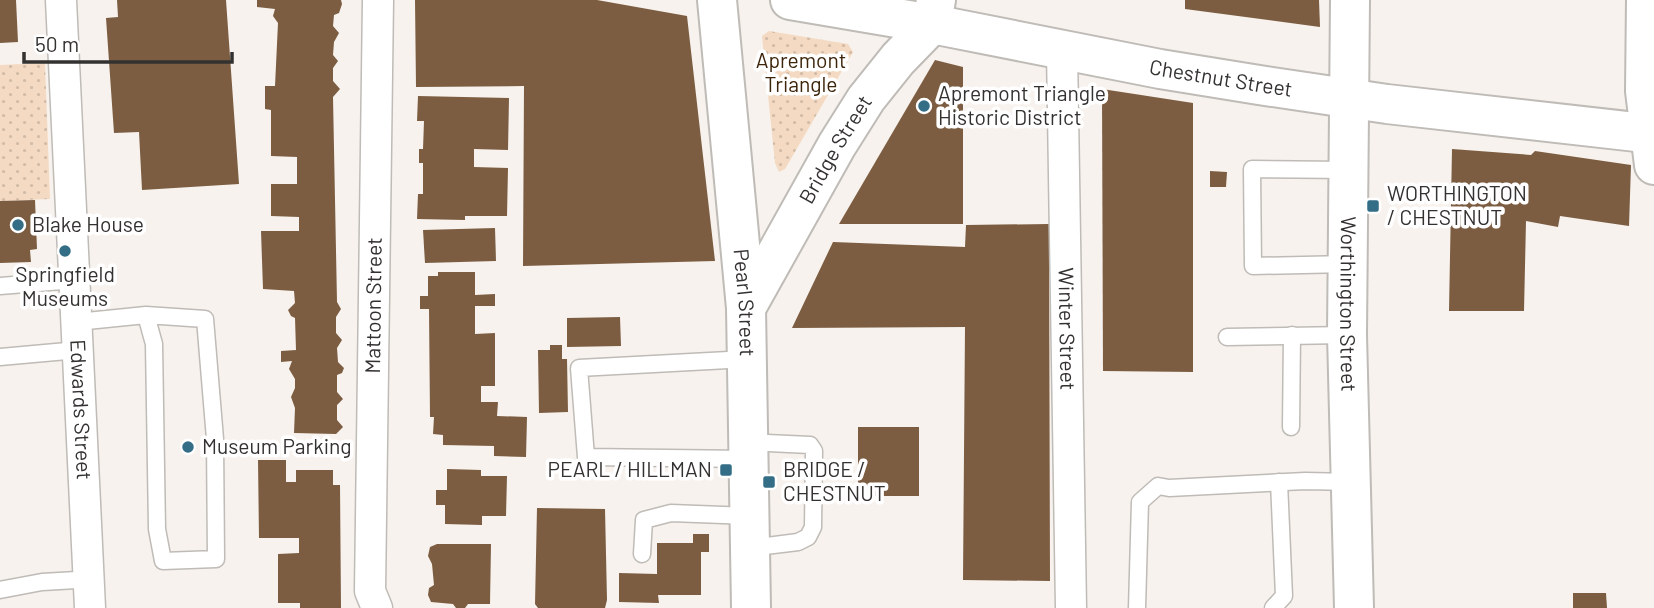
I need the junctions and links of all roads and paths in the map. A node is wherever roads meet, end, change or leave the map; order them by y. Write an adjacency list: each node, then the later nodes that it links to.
1 (61, 0): 13 (street, Edwards Street)
2 (378, 0): 31 (street, Mattoon Street)
3 (717, 0): 15 (main road, Pearl Street)
4 (790, 0): 7 (main road, Chestnut Street)
5 (1350, 0): 9 (main road, Worthington Street)
6 (1646, 0): 10 (main road)
7 (934, 12): 8 (main road, Chestnut Street); 15 (main road, Bridge Street)
8 (1062, 51): 9 (main road, Chestnut Street); 33 (street, Winter Street)
9 (1349, 98): 10 (main road, Chestnut Street); 11 (main road, Worthington Street)
10 (1652, 144)
11 (1348, 170): 12 (main road, Worthington Street); 12 (lane)
12 (1348, 264): 18 (main road, Worthington Street)
13 (75, 281): 14 (lane); 19 (street, Edwards Street)
14 (0, 286)
15 (746, 308): 22 (main road, Pearl Street)
16 (146, 315): 16 (lane); 19 (lane)
17 (1292, 335): 18 (lane); 20 (lane); 23 (lane)
18 (1347, 335): 26 (main road, Worthington Street)
19 (78, 336): 21 (lane); 29 (street, Edwards Street)
20 (1227, 337)
21 (0, 356)
22 (747, 359): 24 (main road, Pearl Street); 24 (lane)
23 (1291, 427)
24 (748, 451): 27 (main road, Pearl Street); 27 (lane)
25 (1279, 482): 26 (lane); 34 (lane); 35 (lane)
26 (1352, 482): 36 (main road, Worthington Street)
27 (750, 532): 28 (lane); 32 (main road, Pearl Street)
28 (642, 554)
29 (91, 589): 30 (lane)
30 (0, 590)
31 (377, 608)
32 (751, 608)
33 (1071, 608)
34 (1137, 608)
35 (1273, 608)
36 (1354, 608)

